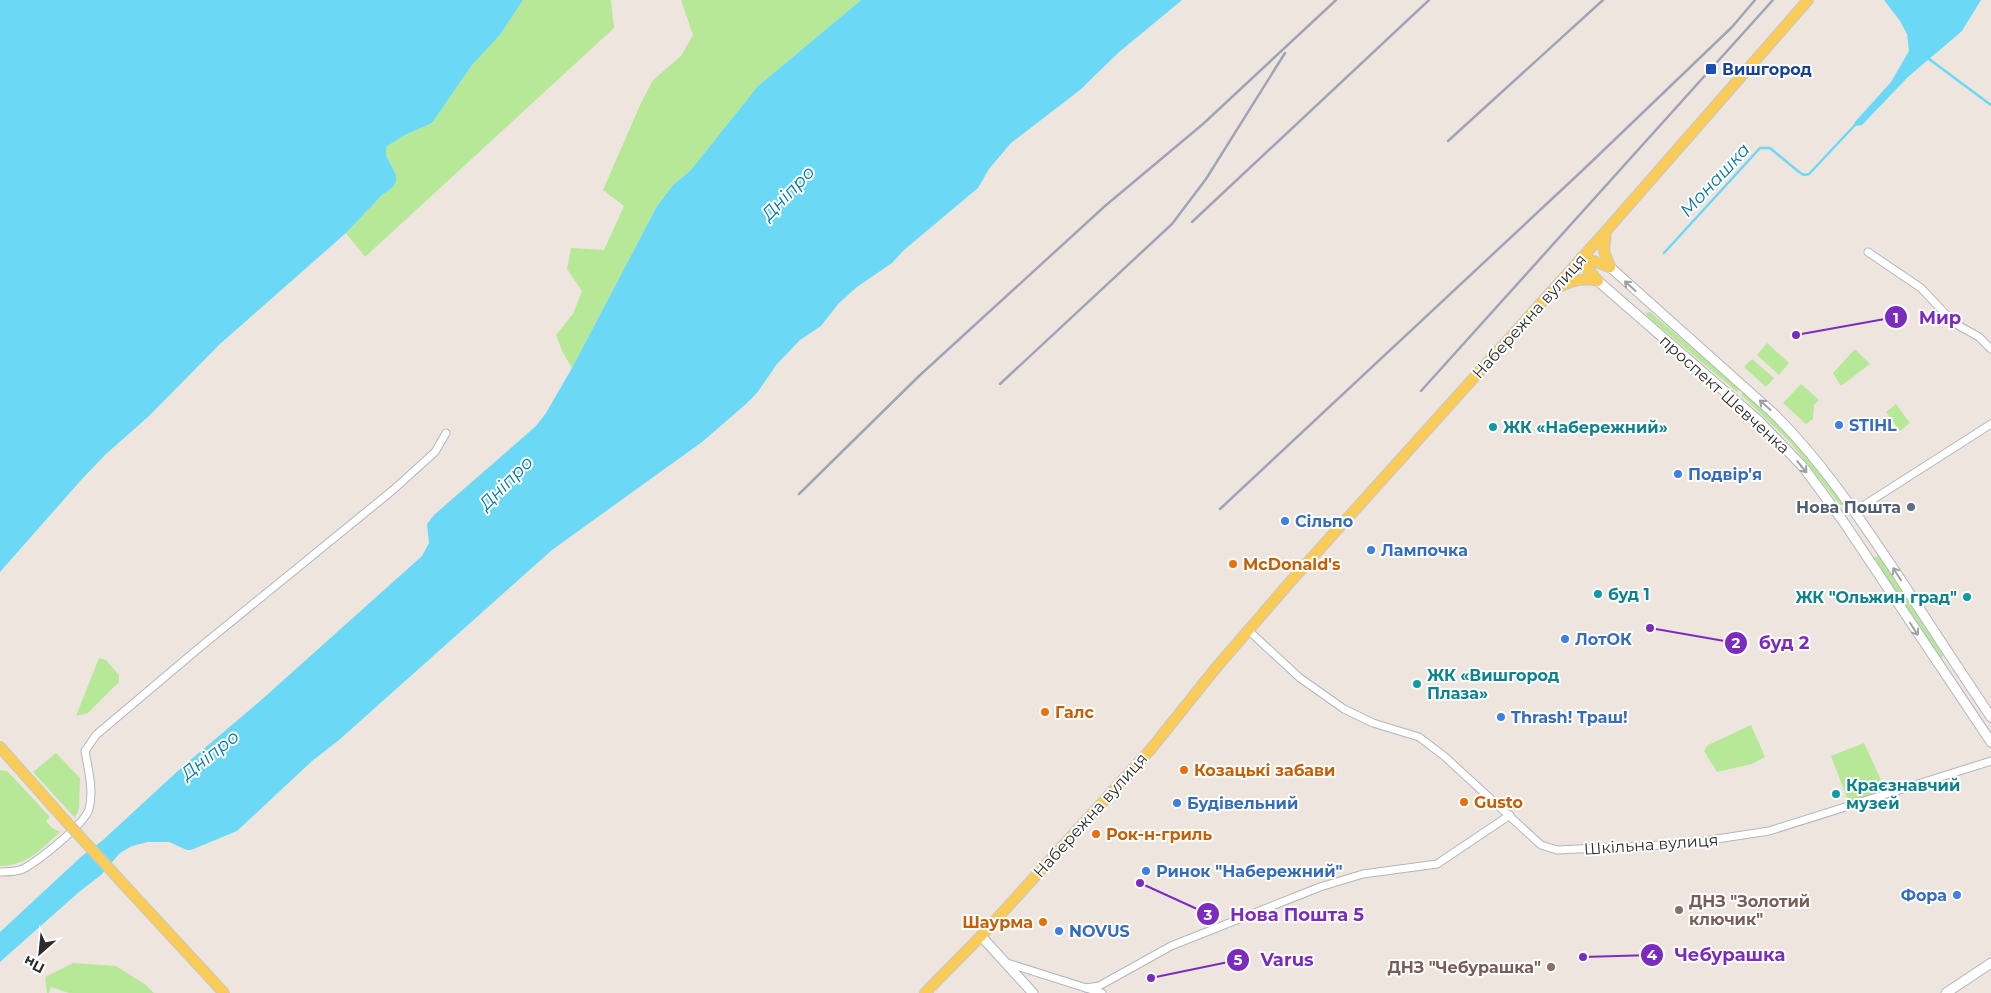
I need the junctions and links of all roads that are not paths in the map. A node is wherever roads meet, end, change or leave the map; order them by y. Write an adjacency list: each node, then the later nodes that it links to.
1 (1808, 0): 2 (main road, Набережна вулиця)
2 (1606, 231): 4 (main road, Набережна вулиця); 5 (main road)
3 (1868, 252): 10 (street)
4 (1582, 257): 5 (main road); 6 (main road); 7 (main road, Набережна вулиця)
5 (1610, 267): 8 (street, проспект Шевченка, one-way to 5)
6 (1598, 281): 7 (main road); 9 (street, проспект Шевченка)
7 (1555, 288): 15 (main road, Набережна вулиця)
8 (1649, 303): 9 (street); 13 (street, проспект Шевченка, one-way to 8)
9 (1638, 315): 14 (street, проспект Шевченка, one-way to 14)
10 (1991, 349)
11 (1991, 424): 13 (street)
12 (446, 433): 23 (street)
13 (1855, 511): 14 (street); 16 (street, проспект Шевченка, one-way to 13)
14 (1843, 521): 17 (street, проспект Шевченка, one-way to 17)
15 (1248, 630): 22 (street); 24 (main road, Набережна вулиця)
16 (1955, 664): 17 (street); 18 (street, проспект Шевченка)
17 (1942, 671): 19 (street, проспект Шевченка)
18 (1991, 717)
19 (1991, 742)
20 (0, 747): 28 (main road, bridge)
21 (1991, 761): 22 (street, Шкільна вулиця)
22 (1510, 815): 27 (street)
23 (0, 872)
24 (980, 936): 25 (street); 29 (main road, Набережна вулиця)
25 (1007, 963): 27 (street); 30 (street)
26 (1991, 963): 32 (street)
27 (1086, 988): 31 (street)
28 (224, 993)
29 (925, 993)
30 (1033, 993)
31 (1102, 993)
32 (1946, 993)

